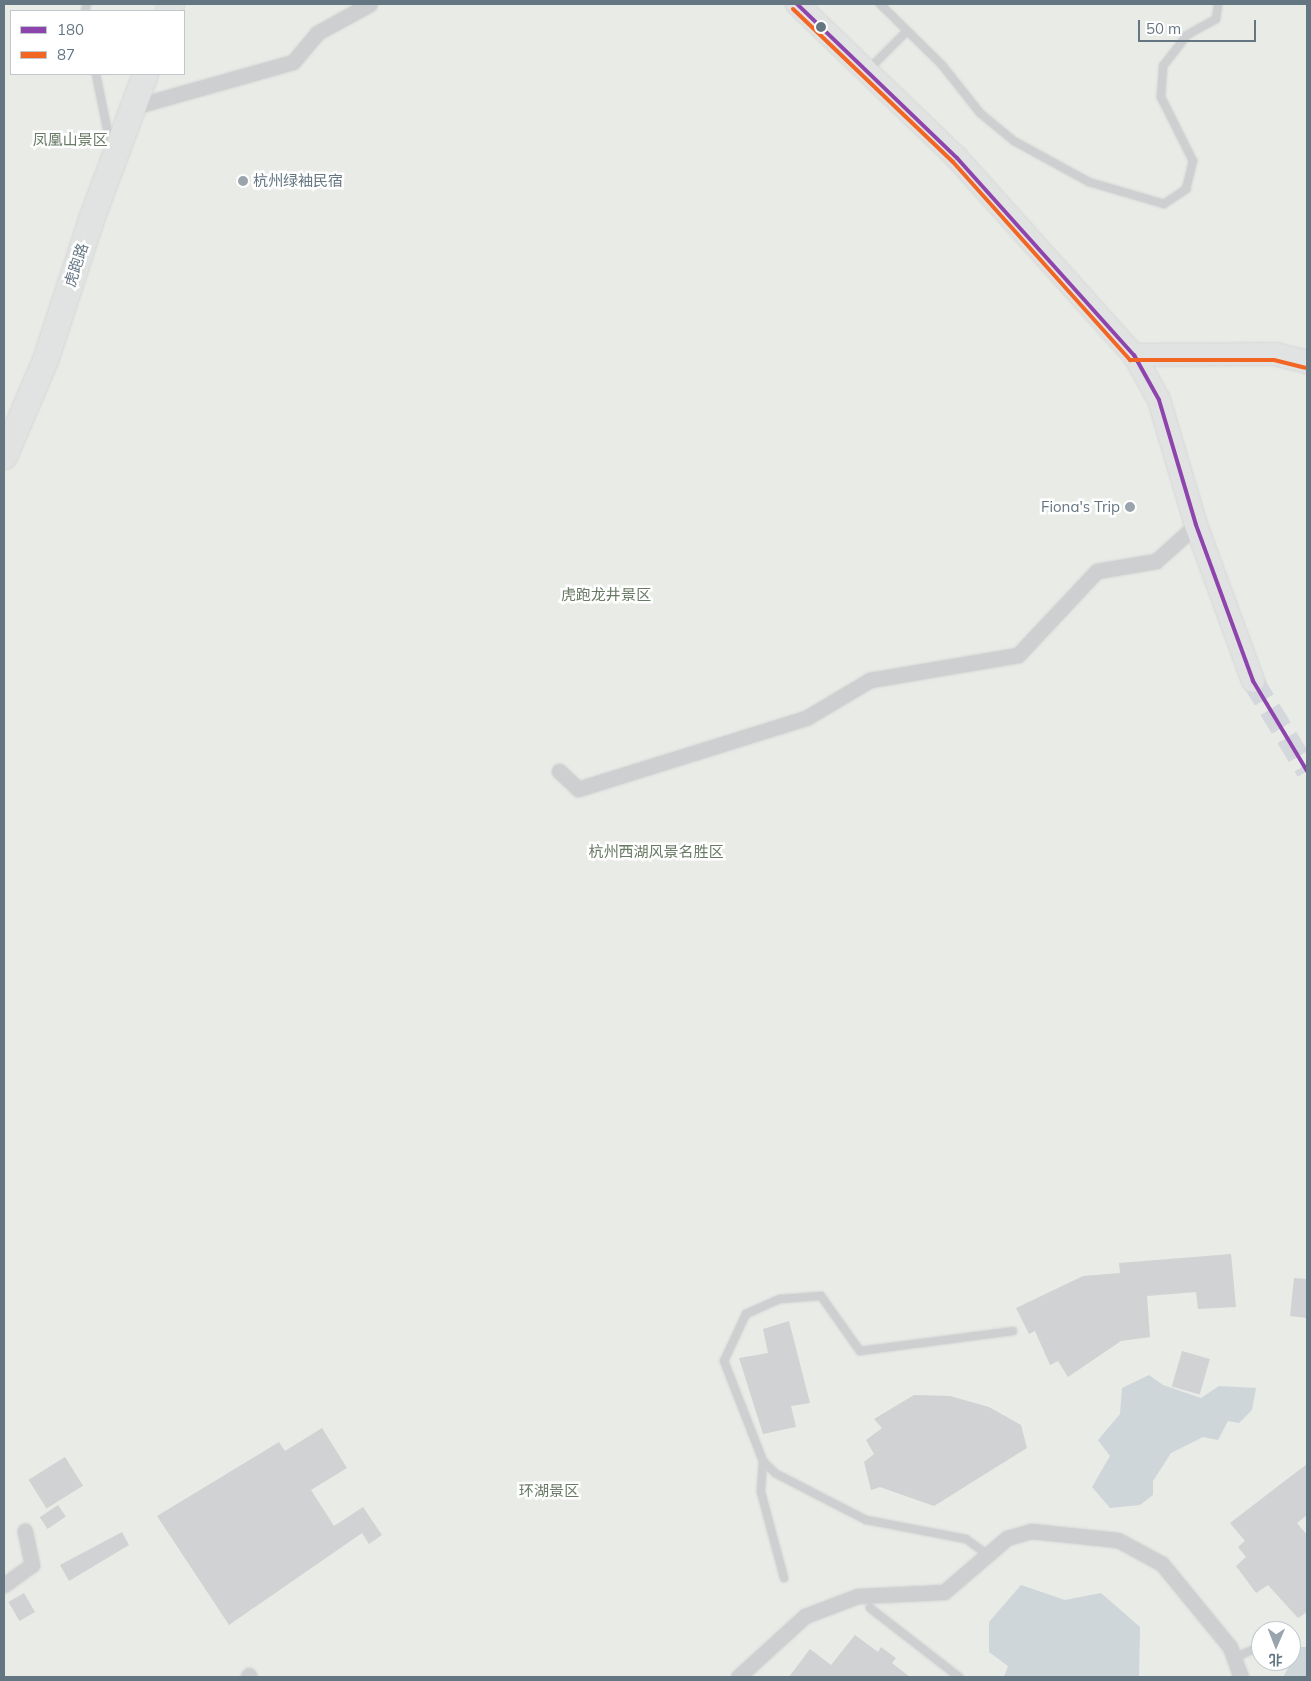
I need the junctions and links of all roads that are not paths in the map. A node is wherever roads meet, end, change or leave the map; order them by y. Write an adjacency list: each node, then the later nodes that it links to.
1 (370, 4): 9 (street)
2 (798, 4): 6 (main road)
3 (880, 4): 5 (lane)
4 (1218, 4): 5 (lane)
5 (907, 31): 6 (lane)
6 (867, 71): 11 (main road)
7 (96, 75): 10 (lane)
8 (145, 75): 9 (main road, 虎跑路)
9 (133, 107): 10 (main road, 虎跑路)
10 (114, 158): 13 (main road, 虎跑路)
11 (1134, 355): 12 (main road); 14 (main road)
12 (1307, 362)
13 (4, 456)
14 (1196, 524): 15 (main road); 16 (street)
15 (1252, 682)
16 (559, 771)
17 (1013, 1331): 18 (lane)
18 (763, 1461): 20 (lane); 21 (lane)
19 (25, 1530): 22 (street)
20 (988, 1555): 25 (street); 26 (street)
21 (784, 1578)
22 (4, 1585)
23 (870, 1608): 27 (lane)
24 (1251, 1650): 25 (lane)
25 (1234, 1658): 28 (street)
26 (738, 1677)
27 (959, 1677)
28 (1241, 1677)

